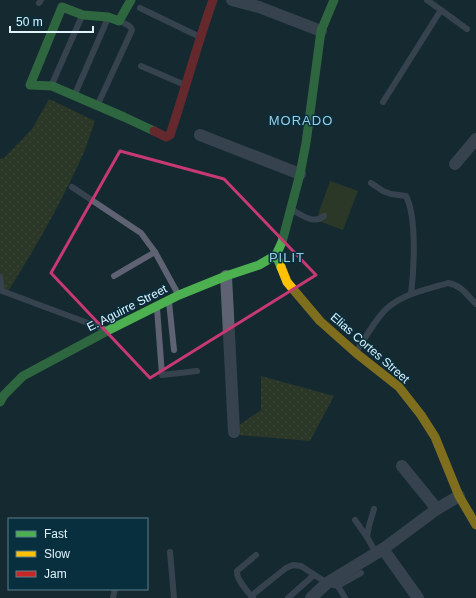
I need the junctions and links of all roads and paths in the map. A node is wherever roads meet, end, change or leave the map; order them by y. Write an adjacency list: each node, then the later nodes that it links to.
1 (131, 0): 10 (street)
2 (213, 0): 13 (street)
3 (232, 0): 12 (street)
4 (334, 0): 12 (street)
5 (427, 0): 7 (lane)
6 (140, 8): 13 (lane)
7 (441, 10): 11 (lane); 18 (lane)
8 (82, 15): 9 (street); 16 (lane); 16 (street)
9 (108, 18): 10 (street); 17 (lane)
10 (119, 21): 19 (lane)
11 (467, 29)
12 (321, 31): 23 (street)
13 (200, 37): 15 (street)
14 (141, 66): 15 (lane)
15 (186, 85): 19 (street)
16 (52, 86): 17 (street)
17 (75, 96): 19 (street)
18 (383, 102)
19 (97, 105)
20 (200, 135): 23 (street)
21 (476, 139): 22 (street)
22 (455, 164)
23 (300, 174): 26 (street)
24 (371, 183): 33 (lane)
25 (72, 187): 28 (lane)
26 (290, 210): 27 (lane); 29 (street)
27 (324, 216)
28 (155, 252): 30 (lane); 34 (lane)
29 (276, 255): 31 (street, E. Aguirre Street); 40 (street, Elias Cortes Street)
30 (114, 276)
31 (226, 276): 34 (street, E. Aguirre Street); 43 (street)
32 (0, 277): 38 (lane)
33 (410, 294): 36 (lane); 40 (lane)
34 (179, 295): 35 (street, E. Aguirre Street)
35 (169, 300): 37 (street, E. Aguirre Street); 39 (lane)
36 (476, 304)
37 (157, 306): 38 (street, E. Aguirre Street); 41 (lane)
38 (109, 330): 42 (street, E. Aguirre Street)
39 (174, 350)
40 (356, 353): 45 (street, Elias Cortes Street)
41 (197, 371)
42 (1, 395)
43 (234, 432)
44 (402, 466): 47 (street)
45 (459, 496): 47 (street); 49 (street, Elias Cortes Street)
46 (374, 509): 50 (lane)
47 (437, 509): 51 (street)
48 (355, 520): 50 (lane)
49 (476, 525)
50 (367, 538): 51 (lane)
51 (380, 551): 56 (street); 62 (street)
52 (170, 552): 58 (lane)
53 (256, 555): 57 (lane)
54 (361, 573): 56 (lane)
55 (314, 575): 56 (lane); 57 (lane); 59 (lane)
56 (333, 585): 60 (street); 61 (lane)
57 (252, 597)
58 (174, 598)
59 (288, 598)
60 (310, 598)
61 (345, 598)
62 (418, 598)

